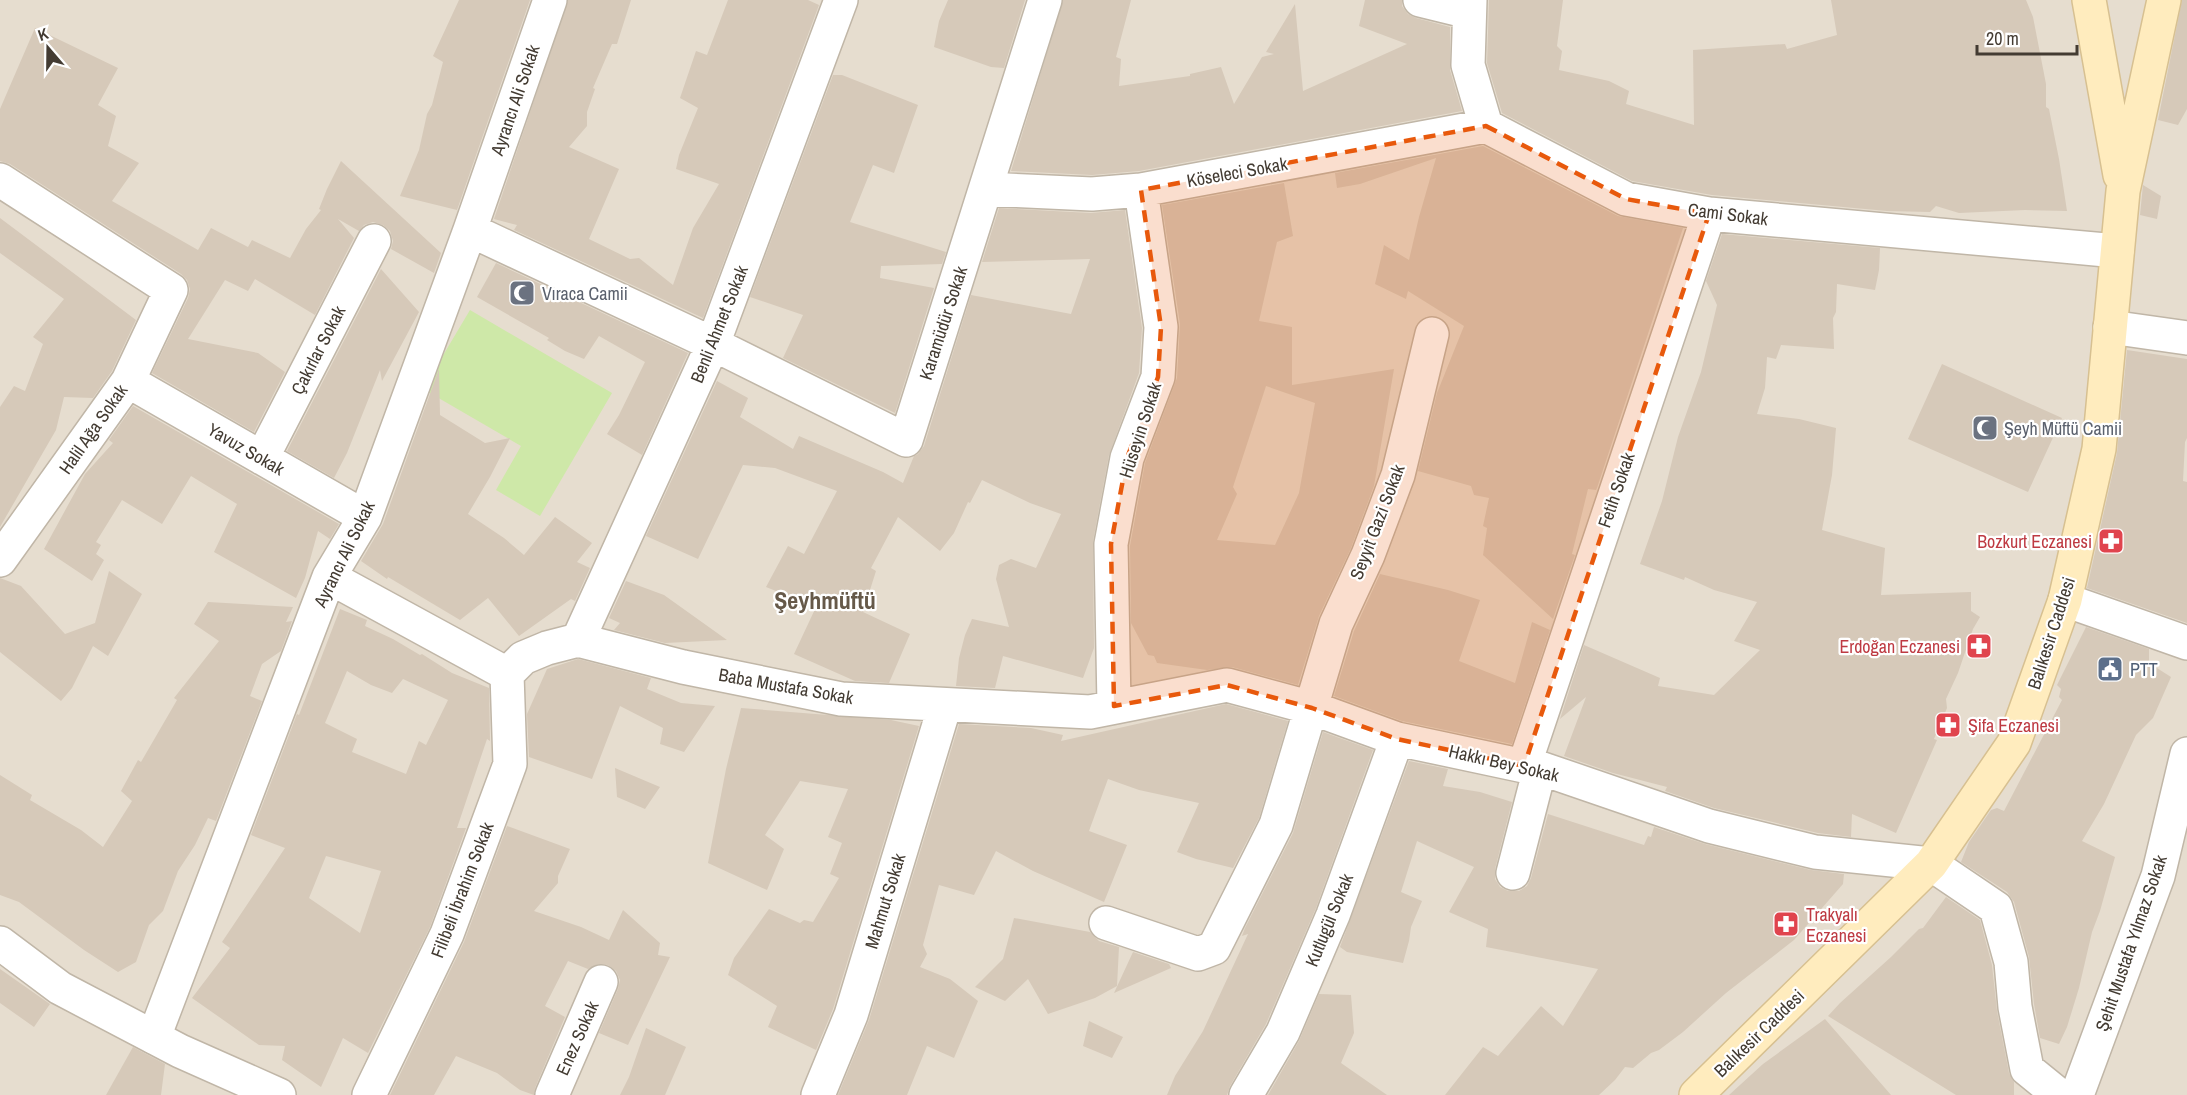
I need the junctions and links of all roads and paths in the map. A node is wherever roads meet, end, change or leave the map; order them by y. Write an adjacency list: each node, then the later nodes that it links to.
1 (550, 0): 14 (street, Ayrancı Ali Sokak)
2 (841, 0): 20 (street, Benli Ahmet Sokak)
3 (1045, 0): 10 (street, Karamüdür Sokak)
4 (1420, 0): 7 (street)
5 (2090, 0): 12 (main road, Balıkesir Caddesi)
6 (2164, 0): 12 (main road, Balıkesir Caddesi)
7 (1470, 6): 8 (street)
8 (1485, 126): 11 (street, Köseleci Sokak); 13 (street, Cami Sokak)
9 (0, 180): 21 (street, Halil Ağa Sokak)
10 (986, 189): 11 (street, Köseleci Sokak); 20 (street, Karamüdür Sokak)
11 (1141, 190): 31 (street, Hüseyin Sokak)
12 (2123, 191): 16 (main road, Balıkesir Caddesi)
13 (1709, 214): 16 (street, Cami Sokak); 35 (street, Fetih Sokak)
14 (470, 230): 20 (street); 23 (street, Ayrancı Ali Sokak)
15 (374, 241): 22 (street, Çakırlar Sokak)
16 (2117, 251): 17 (main road, Balıkesir Caddesi)
17 (2110, 327): 19 (street); 26 (main road, Balıkesir Caddesi)
18 (1432, 334): 32 (street, Seyyit Gazi Sokak)
19 (2187, 338)
20 (713, 344): 27 (street, Benli Ahmet Sokak)
21 (128, 381): 22 (street, Yavuz Sokak); 24 (street, Halil Ağa Sokak)
22 (262, 458): 23 (street, Yavuz Sokak)
23 (365, 517): 25 (street, Ayrancı Ali Sokak)
24 (0, 560)
25 (329, 576): 29 (street); 41 (street, Ayrancı Ali Sokak)
26 (2065, 600): 28 (street); 36 (main road, Balıkesir Caddesi)
27 (578, 640): 29 (street, Baba Mustafa Sokak); 30 (street, Baba Mustafa Sokak)
28 (2187, 643)
29 (507, 674): 43 (street, Filibeli İbrahim Sokak)
30 (945, 705): 31 (street, Baba Mustafa Sokak); 45 (street, Mahmut Sokak)
31 (1114, 706): 32 (street, Hakkı Bey Sokak)
32 (1312, 708): 33 (street, Hakkı Bey Sokak); 38 (street, Seyyit Gazi Sokak)
33 (1397, 739): 35 (street, Hakkı Bey Sokak); 46 (street, Kutlugül Sokak)
34 (2187, 754): 49 (street, Şehit Mustafa Yılmaz Sokak)
35 (1532, 767): 36 (street, Hakkı Bey Sokak); 37 (street, Fetih Sokak)
36 (1930, 864): 47 (main road, Balıkesir Caddesi); 48 (street)
37 (1513, 873)
38 (1106, 923)
39 (0, 943): 41 (street)
40 (601, 982): 44 (street, Enez Sokak)
41 (154, 1037): 42 (street)
42 (279, 1095)
43 (369, 1095)
44 (552, 1095)
45 (818, 1095)
46 (1246, 1095)
47 (1696, 1095)
48 (2059, 1095)
49 (2077, 1095)

